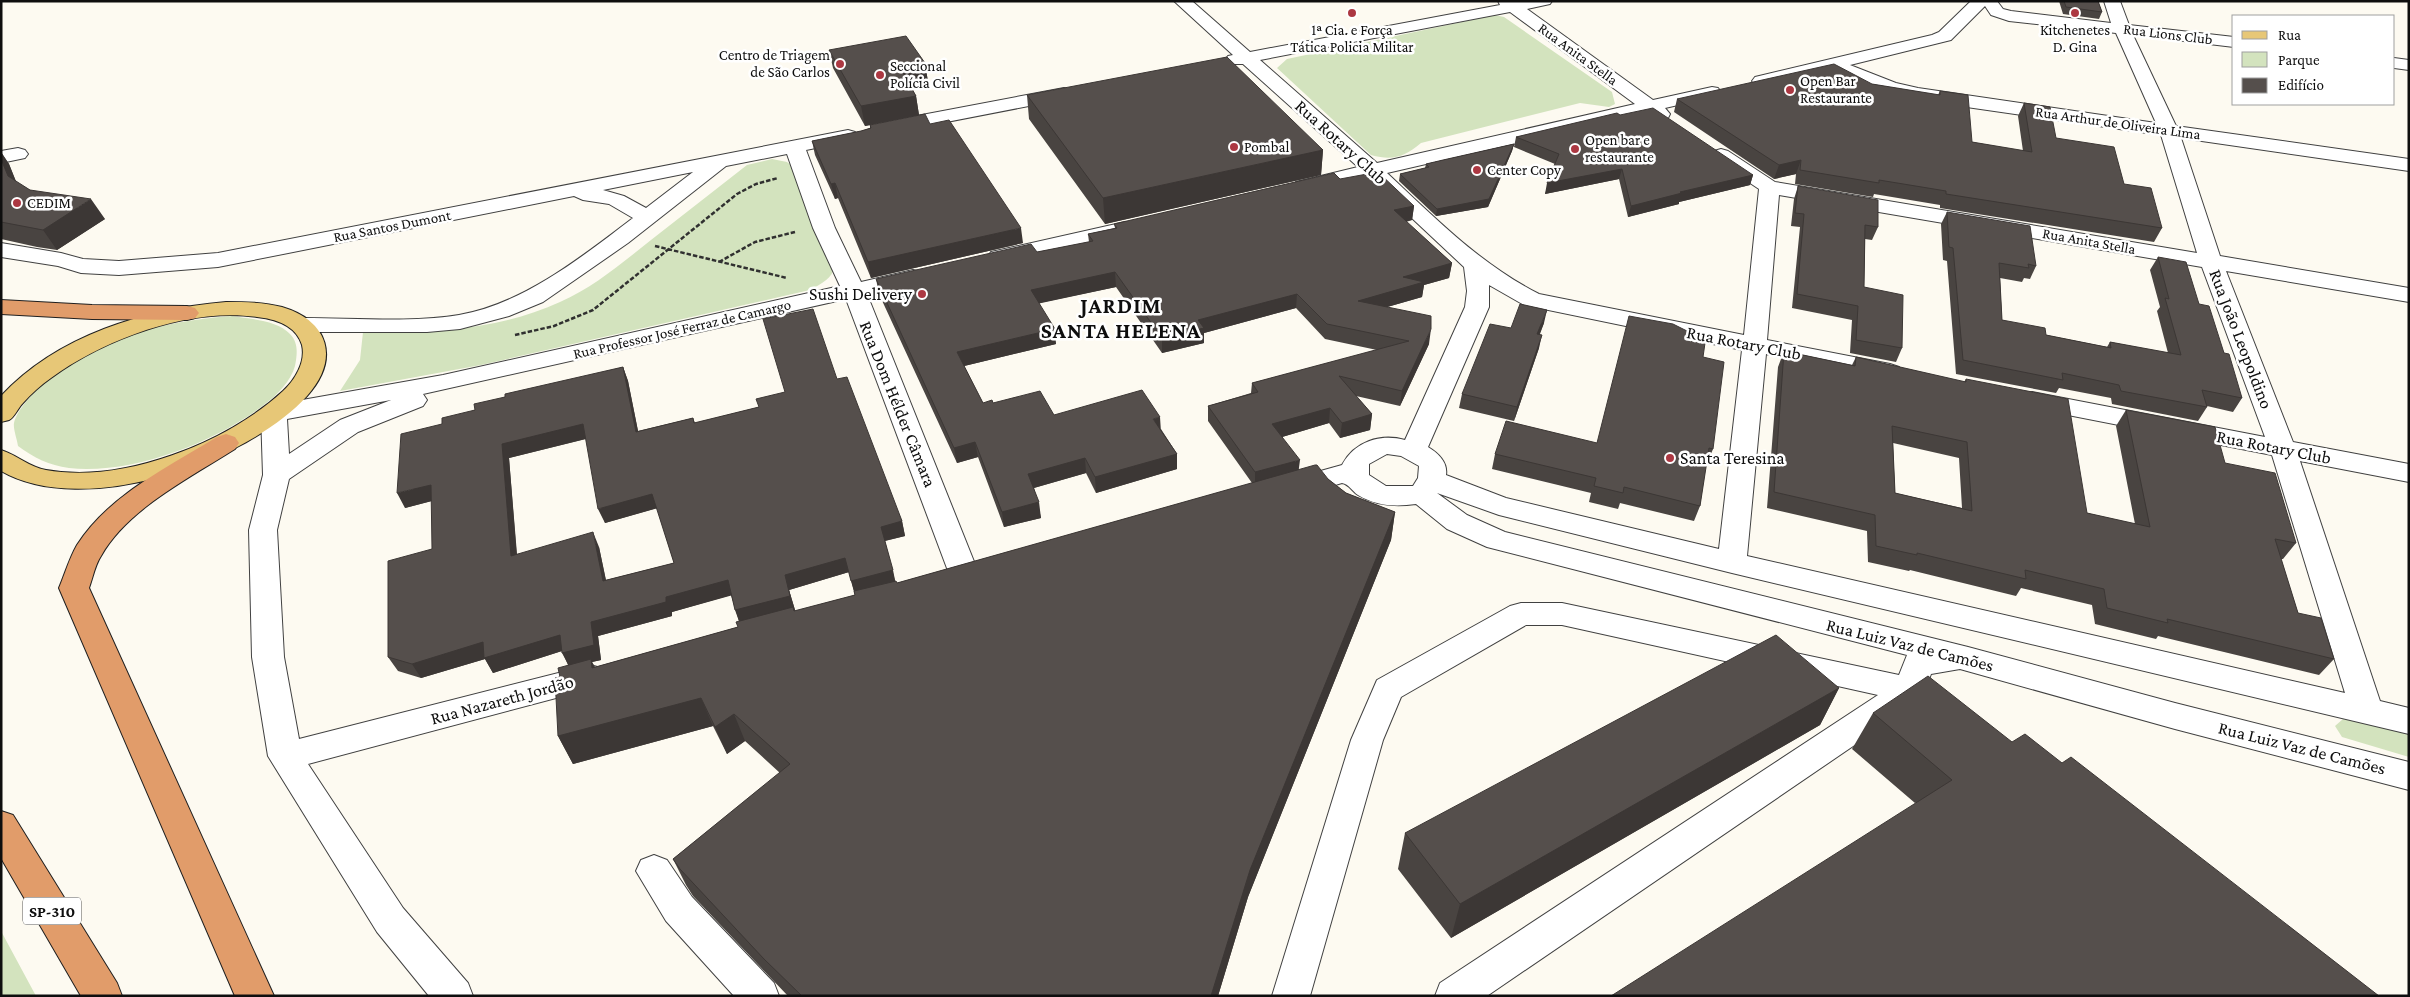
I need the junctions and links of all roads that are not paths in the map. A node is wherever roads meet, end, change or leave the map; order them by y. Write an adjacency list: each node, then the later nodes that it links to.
1 (1182, 1): 9 (street, Rua Rotary Club)
2 (1544, 1): 6 (street)
3 (1981, 1): 12 (street)
4 (1989, 1): 7 (street, Rua Lions Club)
5 (2112, 1): 7 (street, Rua João Leopoldino)
6 (1510, 4): 9 (street); 15 (street, Rua Anita Stella)
7 (2122, 29): 8 (street, Rua Lions Club); 17 (street, Rua João Leopoldino)
8 (2232, 42)
9 (1246, 58): 11 (street); 22 (street, Rua Rotary Club)
10 (2395, 63): 13 (street)
11 (1214, 64)
12 (1832, 64): 15 (street); 17 (street, Rua Arthur de Oliveira Lima)
13 (2409, 65)
14 (1079, 91): 19 (street, Rua Santos Dumont)
15 (1651, 107): 16 (street, Rua Anita Stella); 22 (street)
16 (1680, 127)
17 (2169, 131): 21 (street, Rua Arthur de Oliveira Lima); 30 (street, Rua João Leopoldino)
18 (1704, 144): 23 (street)
19 (795, 146): 20 (street, Rua Santos Dumont); 33 (street, Rua Dom Hélder Câmara)
20 (720, 161): 24 (street, Rua Santos Dumont); 26 (street, Rua Santos Dumont)
21 (2409, 165)
22 (1373, 170): 25 (street); 31 (street, Rua Rotary Club)
23 (1769, 187): 30 (street, Rua Anita Stella); 40 (street)
24 (562, 192): 26 (street); 28 (street, Rua Santos Dumont)
25 (1279, 192)
26 (646, 218): 39 (street, Rua Santos Dumont)
27 (1144, 223): 29 (street)
28 (1, 250)
29 (980, 262)
30 (2211, 262): 34 (street, Rua Anita Stella); 49 (street, Rua João Leopoldino)
31 (1475, 265): 35 (street, Rua Rotary Club); 37 (street)
32 (932, 273): 33 (street, Rua Professor José Ferraz de Camargo)
33 (854, 291): 43 (street, Rua Professor José Ferraz de Camargo); 59 (street, Rua Dom Hélder Câmara)
34 (2409, 294)
35 (1532, 300): 37 (street); 40 (street, Rua Rotary Club)
36 (1, 307): 38 (highway)
37 (1476, 307): 50 (street)
38 (187, 313): 39 (main road); 42 (main road)
39 (303, 325): 46 (main road)
40 (1755, 346): 41 (street, Rua Rotary Club); 57 (street)
41 (1912, 376)
42 (29, 382): 44 (main road); 47 (main road)
43 (443, 383): 46 (street, Rua Professor José Ferraz de Camargo); 53 (street)
44 (1, 395)
45 (2009, 395): 49 (street, Rua Rotary Club)
46 (274, 413): 48 (main road); 53 (street)
47 (1, 414)
48 (226, 443): 51 (main road); 71 (highway)
49 (2283, 449): 52 (street, Rua Rotary Club); 64 (street, Rua João Leopoldino)
50 (1413, 450): 54 (street); 55 (street)
51 (1, 460)
52 (2409, 473)
53 (276, 475): 66 (street)
54 (1357, 477): 55 (street); 56 (street)
55 (1426, 487): 57 (street); 61 (street, Rua Luiz Vaz de Camões)
56 (1267, 495)
57 (1732, 563): 64 (street)
58 (994, 571): 59 (street)
59 (966, 579): 60 (street)
60 (937, 587)
61 (1968, 659): 63 (street); 67 (street, Rua Luiz Vaz de Camões)
62 (618, 670): 66 (street, Rua Nazareth Jordão)
63 (1912, 690): 74 (street); 75 (street)
64 (2367, 711): 65 (street)
65 (2409, 721)
66 (285, 756): 72 (street)
67 (2409, 776)
68 (1, 826): 70 (highway, SP-310)
69 (654, 871): 73 (street)
70 (103, 996)
71 (255, 996)
72 (454, 996)
73 (760, 996)
74 (1292, 996)
75 (1454, 996)

